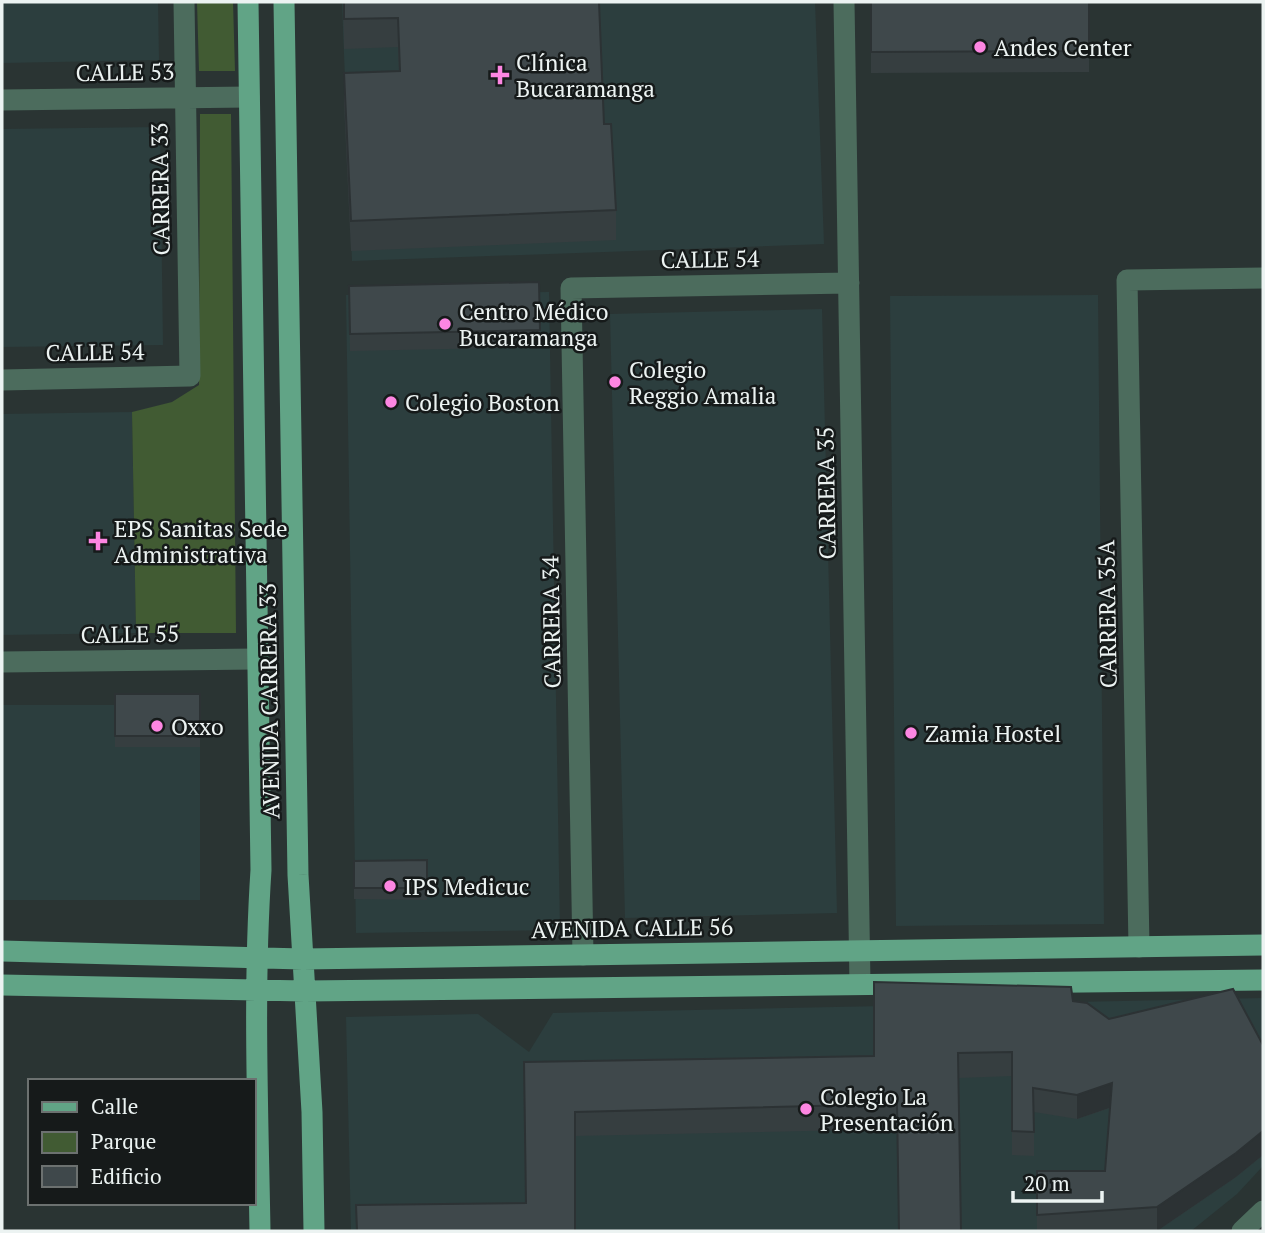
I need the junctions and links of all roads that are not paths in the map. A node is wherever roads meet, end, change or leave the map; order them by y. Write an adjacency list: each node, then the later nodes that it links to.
1 (184, 2): 5 (street, CARRERA 33)
2 (248, 2): 6 (main road, AVENIDA CARRERA 33)
3 (284, 2): 21 (main road, AVENIDA CARRERA 33)
4 (844, 2): 9 (street, CARRERA 35)
5 (185, 97): 6 (street, CALLE 53); 7 (street, CALLE 53); 11 (street, CARRERA 33)
6 (249, 97): 13 (main road, AVENIDA CARRERA 33)
7 (2, 100)
8 (1263, 278): 16 (street, CARRERA 35A)
9 (849, 283): 10 (street, CALLE 54); 18 (street, CARRERA 35)
10 (572, 288): 19 (street, CARRERA 34)
11 (190, 376): 12 (street, CALLE 54)
12 (2, 380)
13 (258, 659): 14 (street, CALLE 55); 20 (main road, AVENIDA CARRERA 33)
14 (2, 662)
15 (1263, 945): 16 (main road, AVENIDA CALLE 56)
16 (1139, 947): 18 (main road, AVENIDA CALLE 56)
17 (2, 951): 20 (main road, AVENIDA CALLE 56)
18 (860, 951): 19 (main road, AVENIDA CALLE 56); 23 (street, CARRERA 35)
19 (583, 955): 21 (main road, AVENIDA CALLE 56)
20 (258, 958): 21 (main road, AVENIDA CALLE 56); 25 (main road, AVENIDA CARRERA 33)
21 (303, 959): 26 (main road, AVENIDA CARRERA 33)
22 (1263, 980): 23 (main road)
23 (860, 984): 26 (main road)
24 (2, 985): 25 (main road)
25 (258, 990): 26 (main road); 28 (main road, AVENIDA CARRERA 33)
26 (305, 991): 29 (main road, AVENIDA CARRERA 33)
27 (1263, 1211): 30 (street)
28 (260, 1231)
29 (314, 1231)
30 (1242, 1231)

